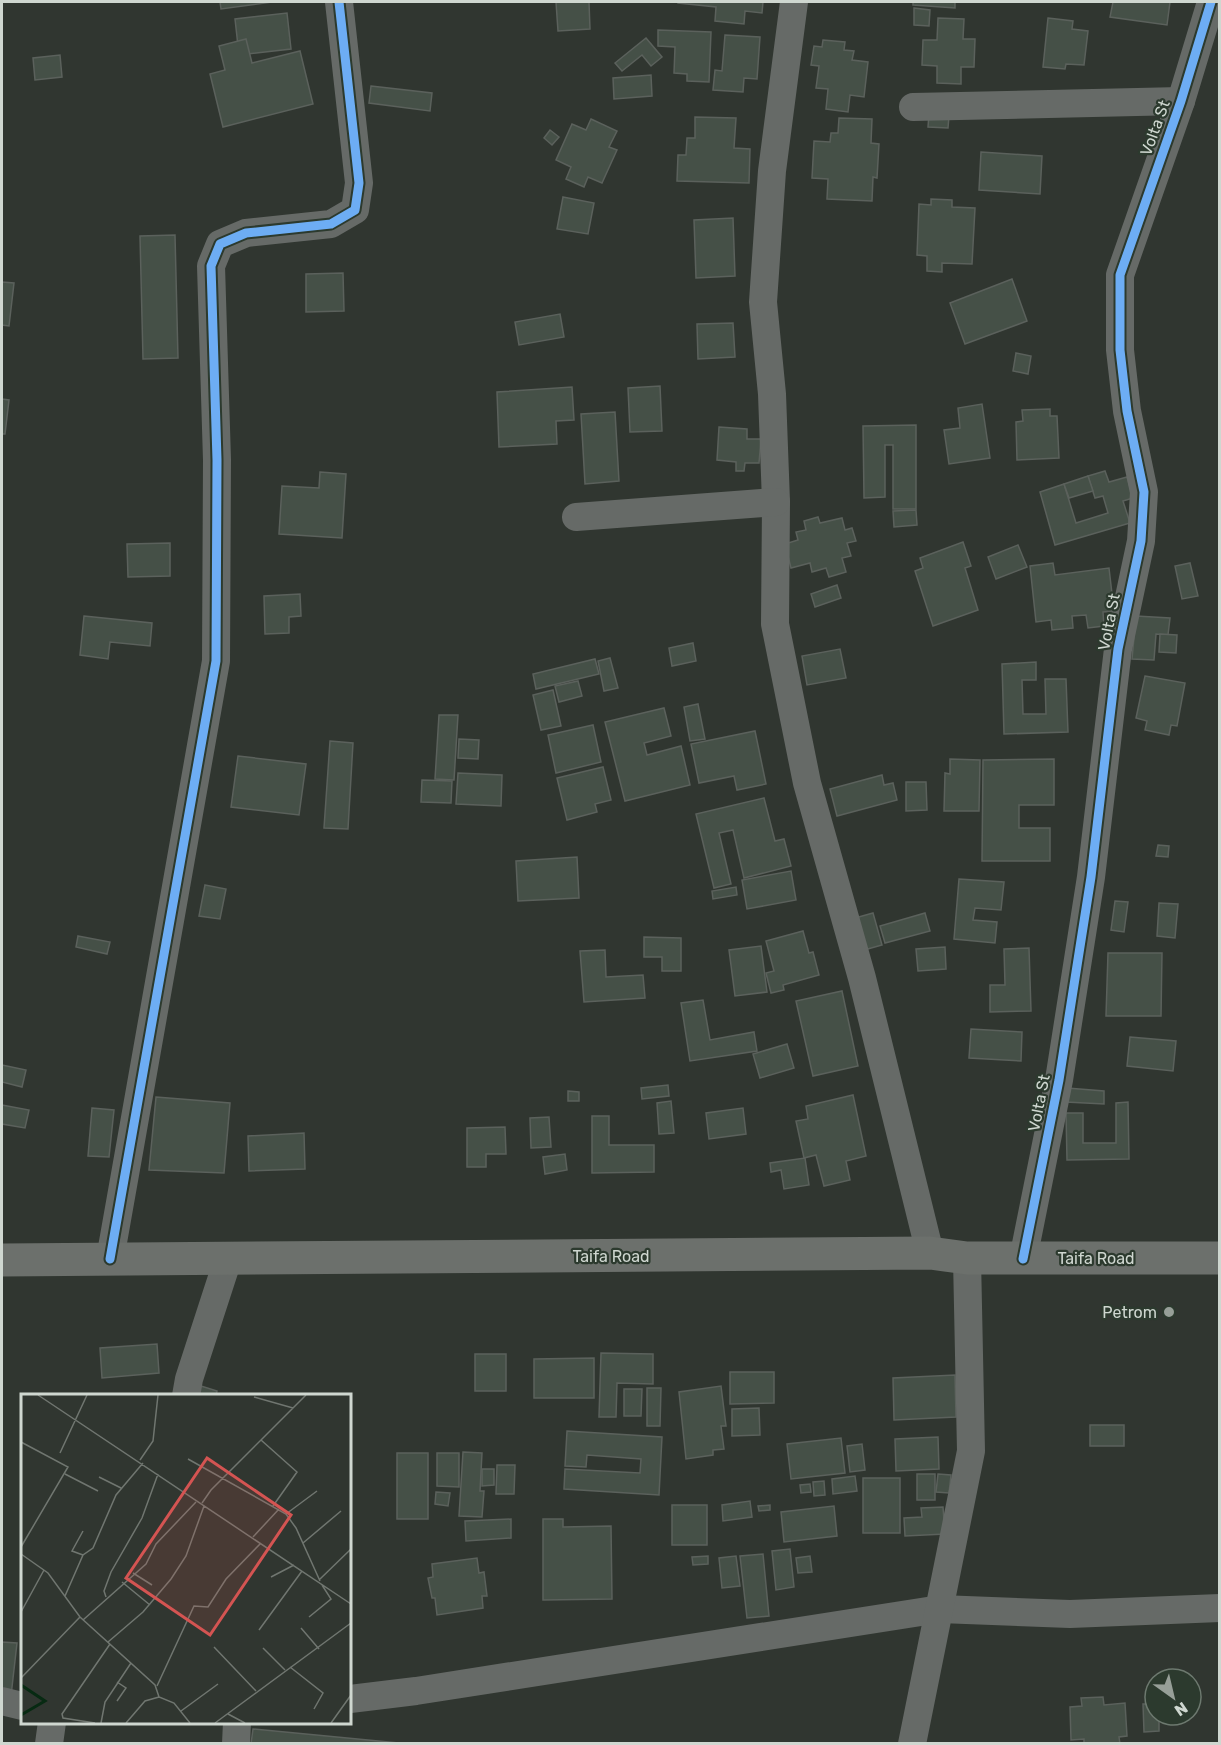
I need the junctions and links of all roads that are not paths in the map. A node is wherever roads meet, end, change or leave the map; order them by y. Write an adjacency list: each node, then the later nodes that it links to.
1 (339, 2): 11 (street)
2 (794, 2): 6 (street)
3 (1211, 2): 4 (street, Volta St)
4 (1181, 101): 5 (street); 13 (street, Volta St)
5 (913, 107)
6 (776, 502): 7 (street); 8 (street)
7 (576, 517)
8 (930, 1253): 9 (highway, Taifa Road); 12 (highway, Taifa Road)
9 (967, 1258): 13 (highway, Taifa Road); 17 (street)
10 (1220, 1258): 13 (highway, Taifa Road)
11 (110, 1259): 12 (highway, Taifa Road); 14 (highway, Taifa Road)
12 (228, 1259): 15 (street)
13 (1023, 1259)
14 (2, 1260)
15 (186, 1394)
16 (1220, 1608): 17 (street)
17 (940, 1609): 18 (street); 25 (street)
18 (351, 1699)
19 (2, 1701): 20 (street)
20 (21, 1706)
21 (52, 1724): 23 (street)
22 (237, 1724): 24 (street)
23 (49, 1743)
24 (236, 1743)
25 (912, 1743)

